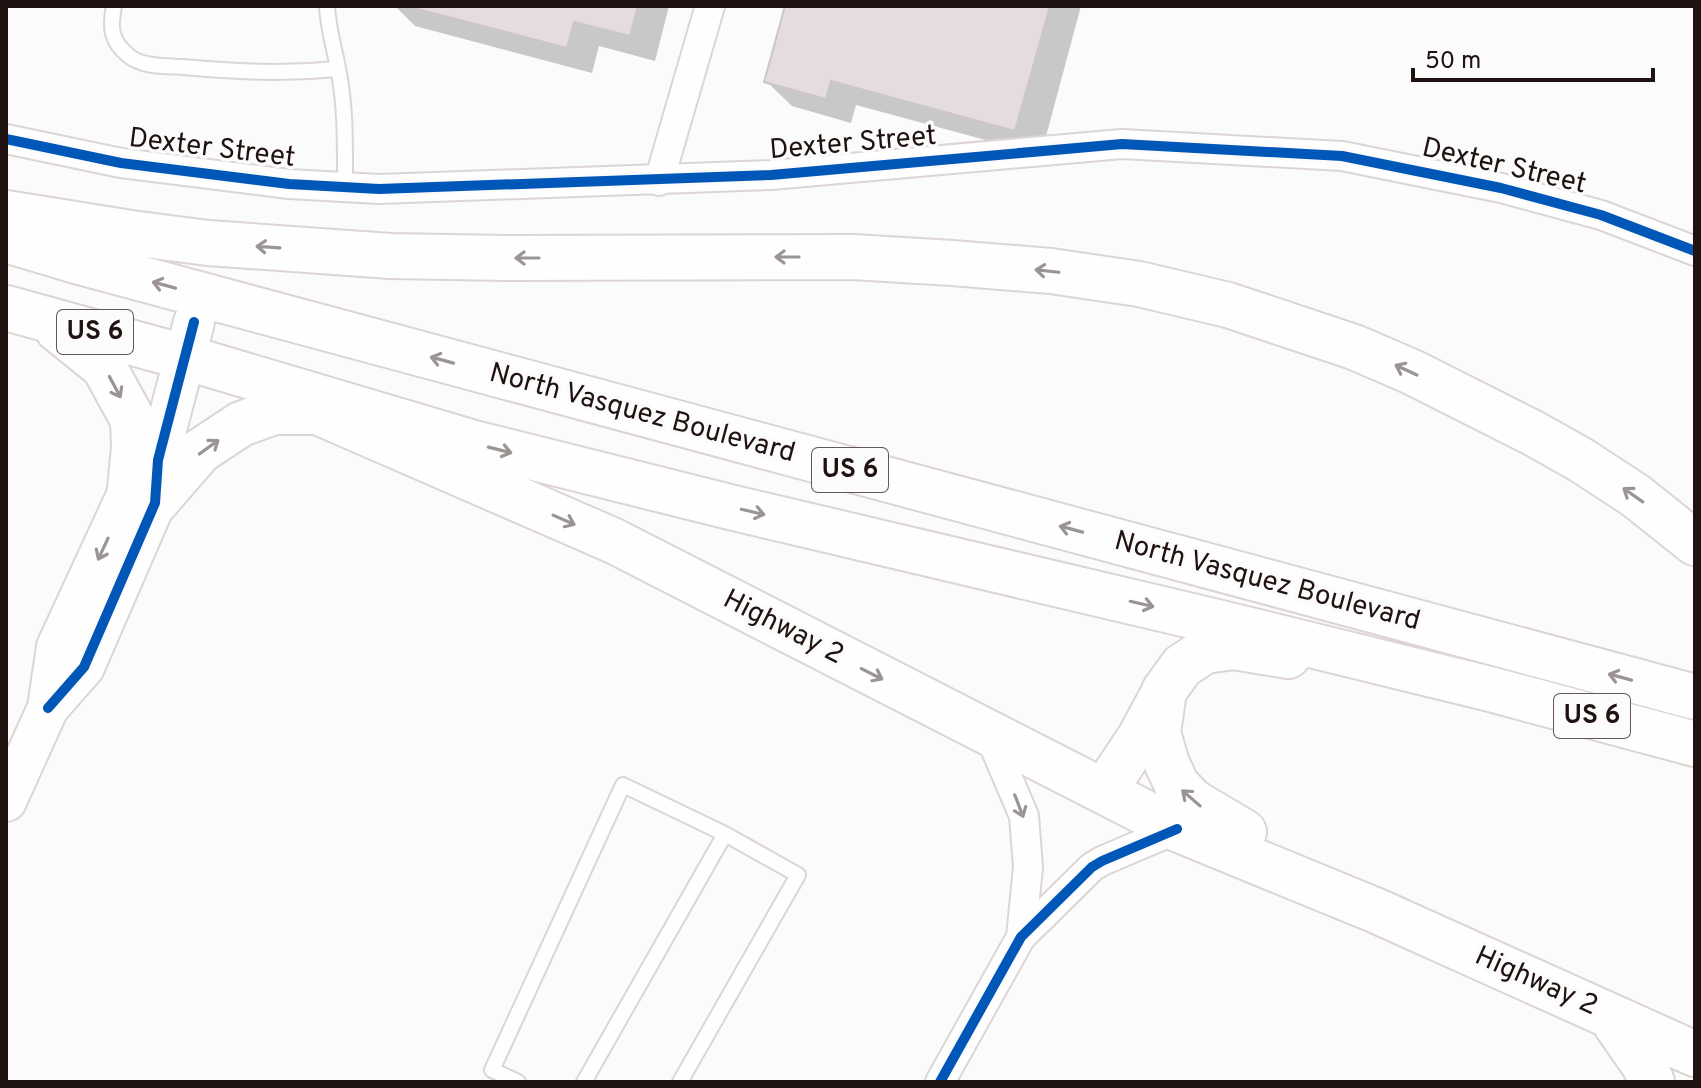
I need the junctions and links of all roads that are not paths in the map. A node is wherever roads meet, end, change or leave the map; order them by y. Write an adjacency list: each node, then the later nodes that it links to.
1 (114, 6): 4 (lane)
2 (327, 6): 4 (lane)
3 (710, 6): 6 (street)
4 (338, 69): 7 (lane)
5 (6, 139): 7 (street, Dexter Street)
6 (659, 181): 7 (street, Dexter Street); 10 (street, Dexter Street)
7 (345, 187)
8 (6, 213): 15 (main road, one-way to 8)
9 (6, 240): 18 (main road, North Vasquez Boulevard / US 6, one-way to 9)
10 (1695, 251)
11 (22, 312): 12 (main road, North Vasquez Boulevard / US 6); 14 (main road, one-way to 14)
12 (189, 339): 13 (main road, Highway 2); 14 (street); 16 (main road, North Vasquez Boulevard / US 6, one-way to 16)
13 (320, 412): 14 (main road, one-way to 13); 19 (main road, Highway 2, one-way to 19)
14 (148, 484): 22 (street)
15 (1695, 543)
16 (1490, 689): 17 (main road); 20 (main road, North Vasquez Boulevard / US 6)
17 (1164, 691): 21 (main road); 25 (main road, Highway 2, one-way to 17)
18 (1695, 697)
19 (989, 734): 21 (main road, Highway 2); 26 (street, one-way to 26)
20 (1695, 744)
21 (1104, 791): 23 (main road, Highway 2)
22 (6, 801)
23 (1177, 829): 25 (main road, Highway 2); 26 (street)
24 (725, 834): 29 (lane); 30 (lane); 31 (lane)
25 (1377, 911): 27 (main road, Highway 2)
26 (1021, 937): 32 (street)
27 (1608, 1015): 28 (main road, Highway 2); 33 (main road)
28 (1695, 1054)
29 (518, 1082)
30 (584, 1082)
31 (680, 1082)
32 (940, 1082)
33 (1652, 1082)

